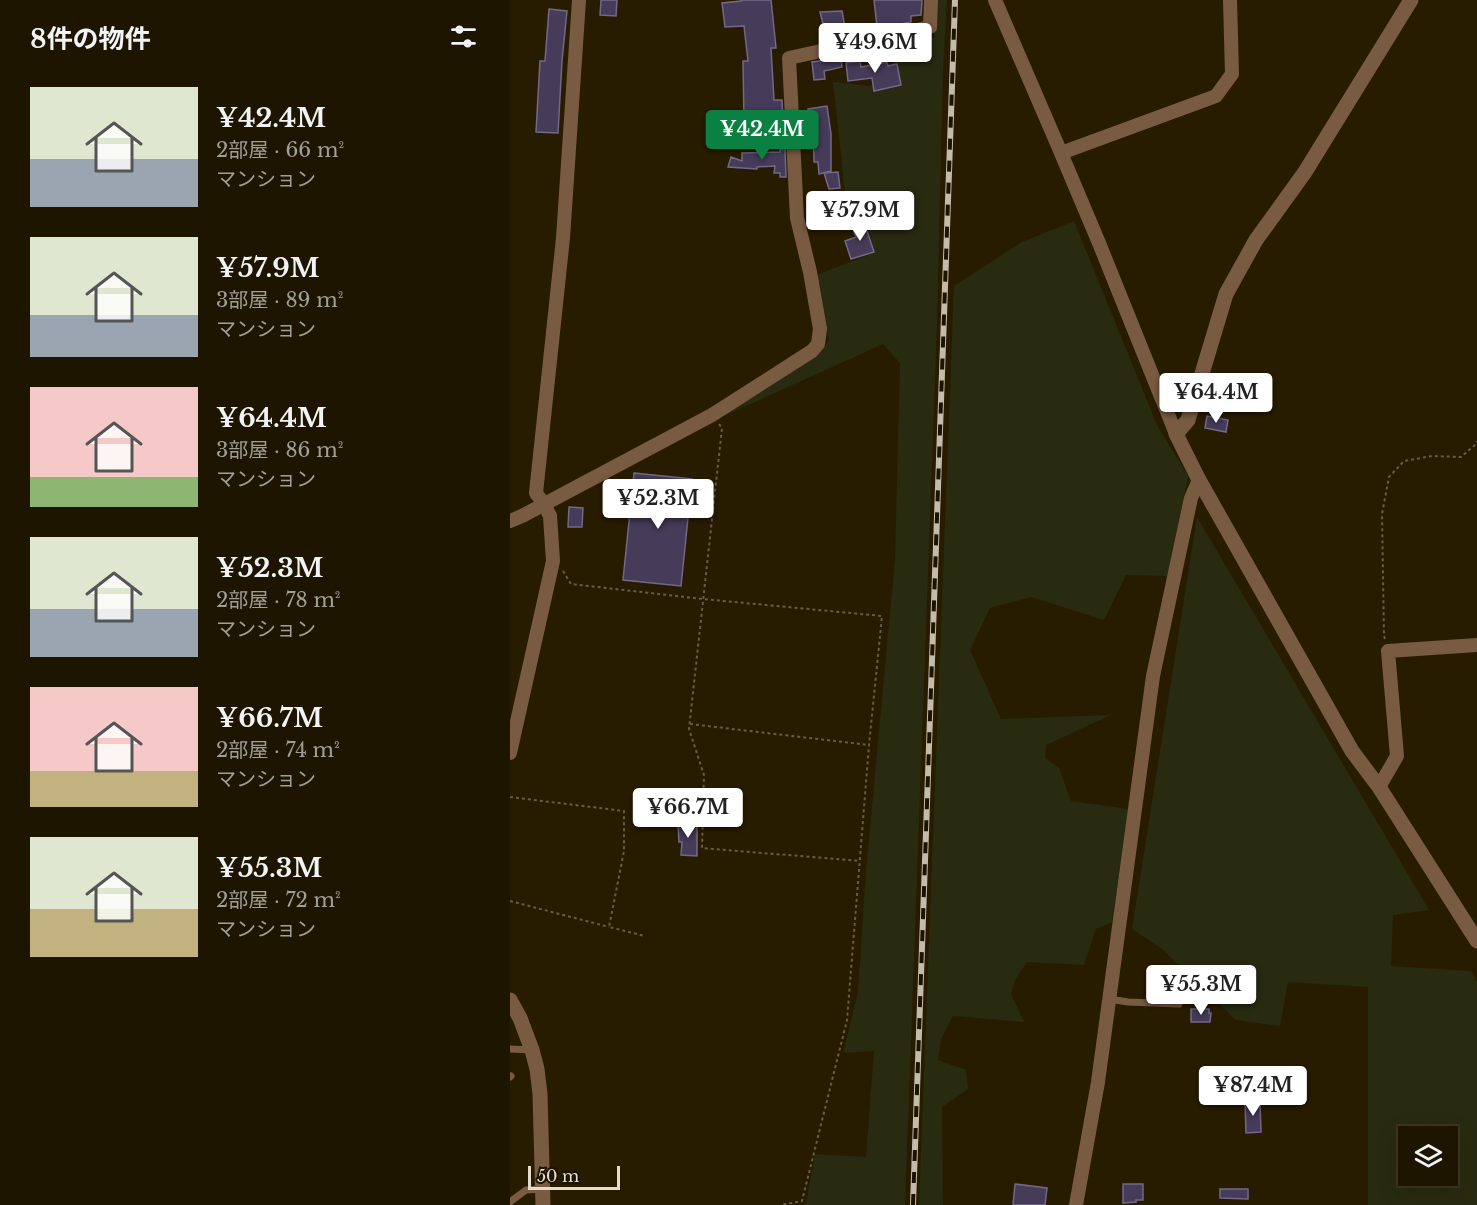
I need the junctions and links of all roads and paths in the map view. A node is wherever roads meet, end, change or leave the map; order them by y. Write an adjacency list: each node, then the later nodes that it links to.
1 (579, 0): 11 (street)
2 (931, 0): 7 (street)
3 (995, 0): 6 (street)
4 (1230, 0): 6 (street)
5 (1411, 0): 8 (street)
6 (1061, 153): 8 (street)
7 (712, 415): 11 (street); 14 (path)
8 (1176, 434): 10 (street)
9 (1477, 441): 16 (path)
10 (1199, 480): 20 (street); 27 (street)
11 (544, 504): 12 (street); 13 (street)
12 (510, 521)
13 (553, 561): 14 (path); 19 (street)
14 (703, 599): 17 (path); 18 (path)
15 (1477, 645): 16 (street)
16 (1388, 651): 20 (street)
17 (690, 724): 18 (path); 22 (path)
18 (869, 745): 22 (path)
19 (510, 753)
20 (1379, 787): 26 (street)
21 (510, 797): 24 (path)
22 (860, 861): 35 (path)
23 (510, 901): 24 (path)
24 (609, 927): 25 (path)
25 (645, 936)
26 (1477, 941)
27 (1109, 999): 29 (lane); 36 (street)
28 (510, 1000): 31 (street)
29 (1179, 1004)
30 (510, 1049): 31 (lane)
31 (532, 1050): 32 (street)
32 (543, 1189): 33 (lane); 34 (street)
33 (510, 1202)
34 (543, 1205)
35 (781, 1205)
36 (1077, 1205)

